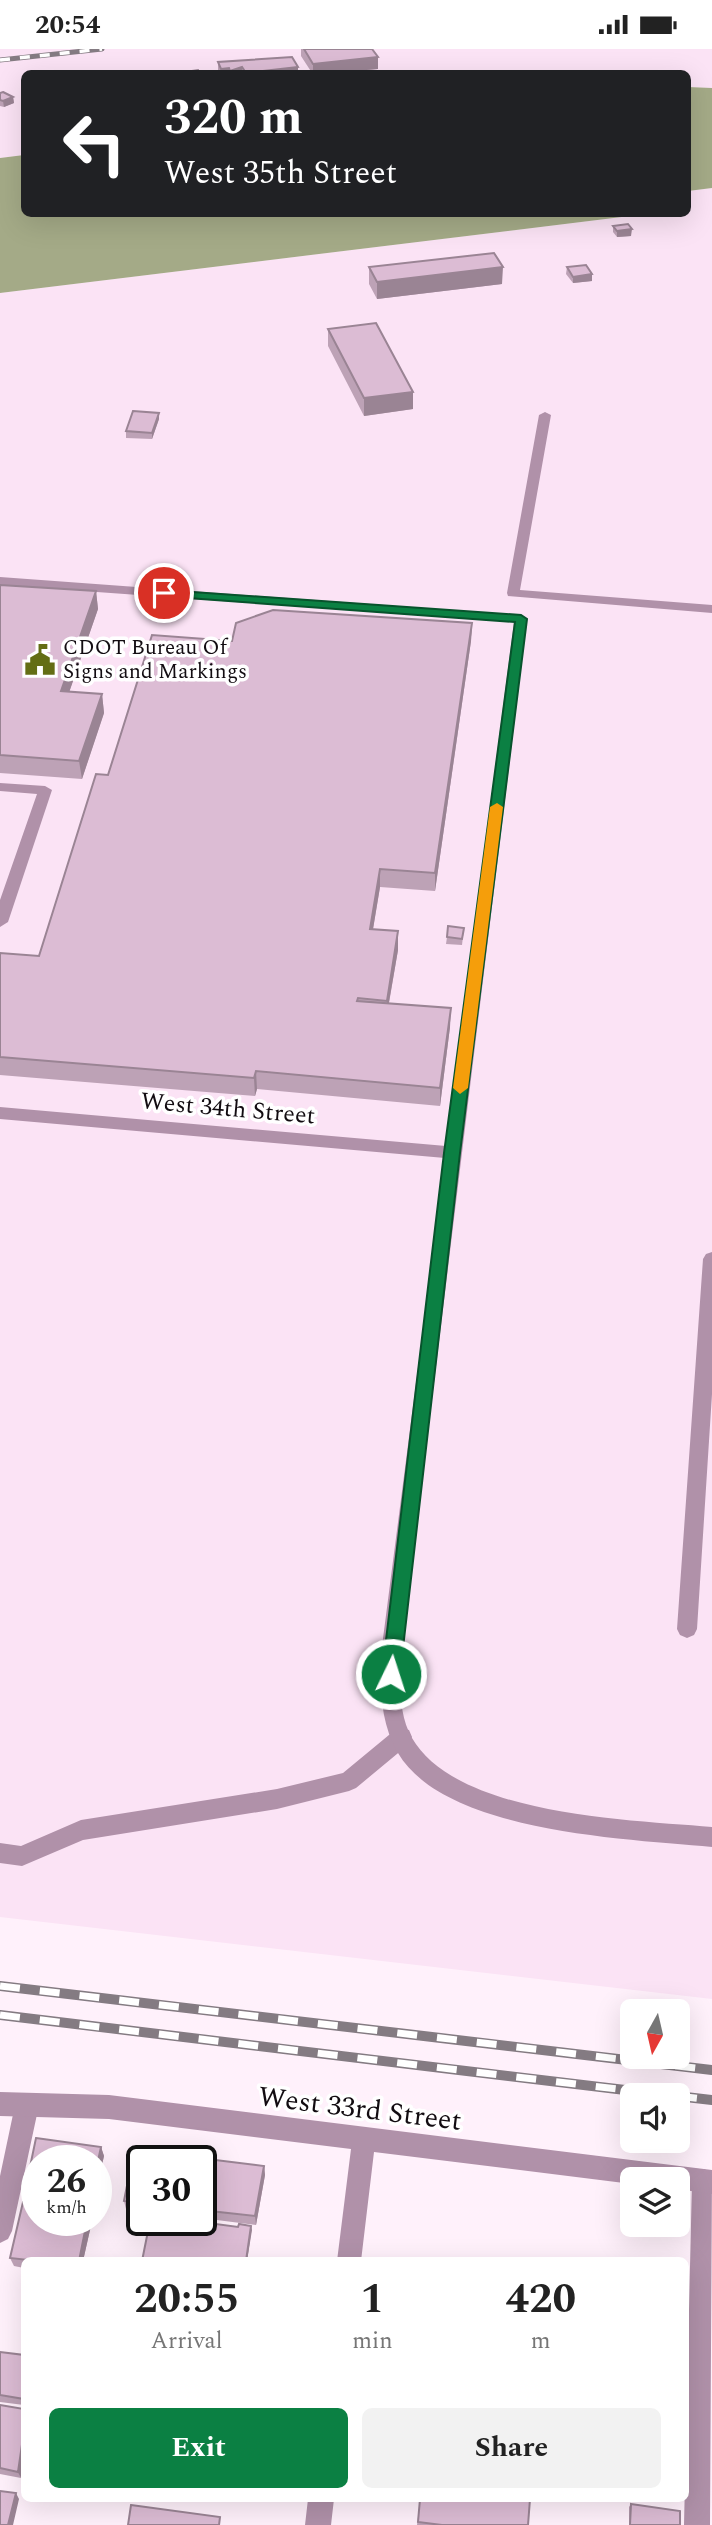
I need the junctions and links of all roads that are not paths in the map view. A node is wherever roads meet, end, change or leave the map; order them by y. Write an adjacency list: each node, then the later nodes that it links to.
1 (545, 415): 3 (street)
2 (0, 581): 7 (street)
3 (712, 609)
4 (0, 787): 5 (street)
5 (0, 922)
6 (0, 1113): 7 (street, West 34th Street)
7 (452, 1153): 10 (street)
8 (712, 1259): 9 (street)
9 (687, 1629)
10 (402, 1737): 11 (street); 12 (street)
11 (712, 1837)
12 (0, 1853)
13 (0, 2104): 14 (street, West 33rd Street)
14 (27, 2105): 15 (street, West 33rd Street); 17 (street)
15 (364, 2140): 16 (street, West 33rd Street); 18 (street)
16 (708, 2182): 21 (street)
17 (0, 2231)
18 (349, 2257)
19 (321, 2502): 20 (street)
20 (318, 2525)
21 (697, 2525)

